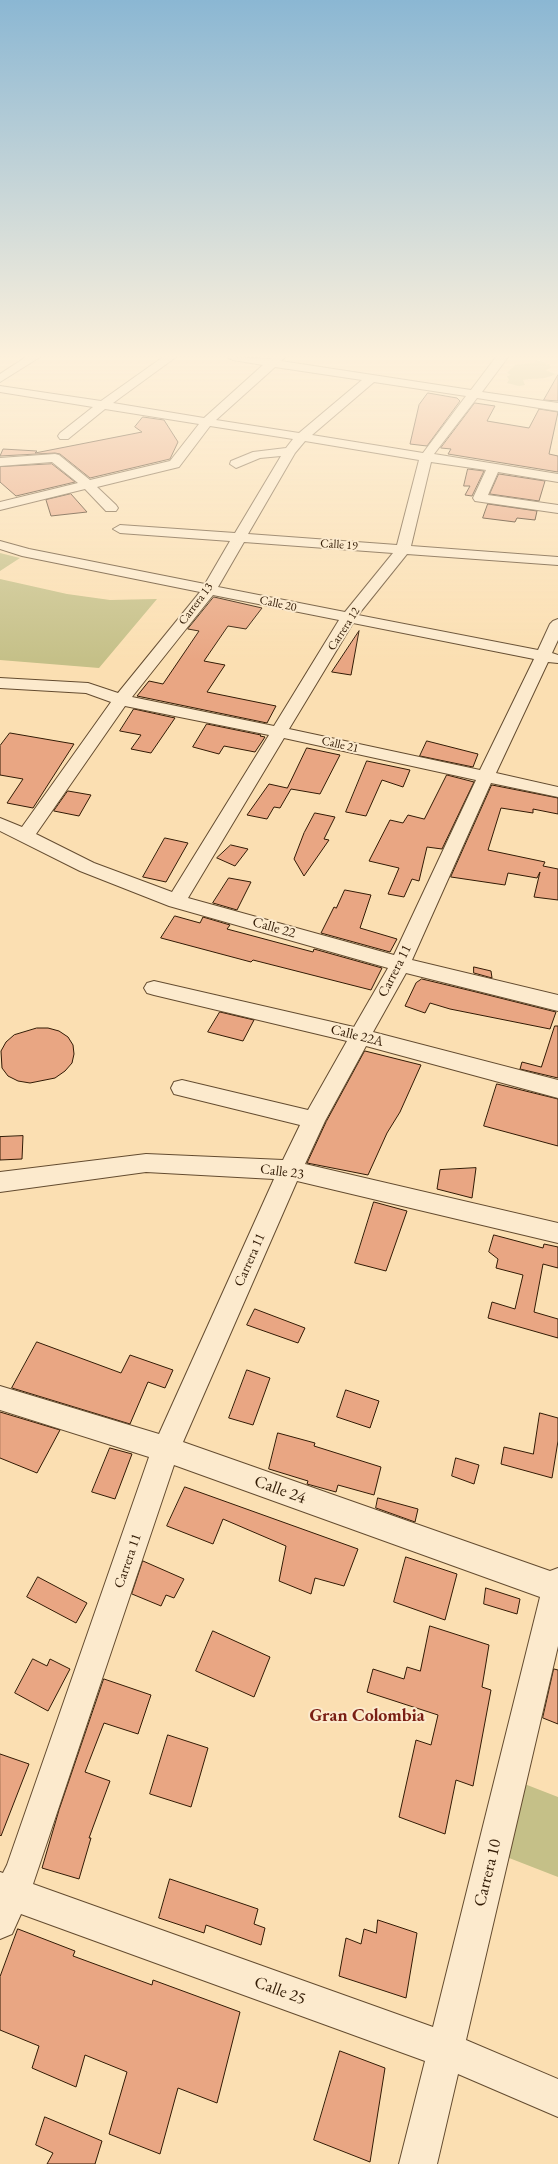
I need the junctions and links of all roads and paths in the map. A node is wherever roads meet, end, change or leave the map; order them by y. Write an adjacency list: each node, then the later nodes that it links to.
1 (179, 458): 10 (street)
2 (250, 458): 7 (street)
3 (285, 458): 15 (street, Carrera 13)
4 (426, 458): 17 (street, Carrera 12)
5 (432, 458): 8 (street)
6 (0, 462): 10 (street)
7 (236, 464)
8 (494, 468): 9 (street); 13 (street)
9 (558, 478)
10 (88, 485): 11 (street); 12 (street)
11 (0, 506)
12 (111, 508)
13 (558, 509)
14 (120, 529): 15 (street, Calle 19)
15 (240, 537): 17 (street, Calle 19); 19 (street, Carrera 13)
16 (0, 545): 19 (street, Calle 20)
17 (403, 550): 18 (street, Calle 19); 20 (street, Carrera 12)
18 (558, 561)
19 (209, 590): 20 (street, Calle 20); 24 (street, Carrera 13)
20 (348, 618): 22 (street, Calle 20); 25 (street, Carrera 12)
21 (558, 624): 22 (street, Carrera 11)
22 (551, 658): 26 (street, Carrera 11)
23 (0, 683): 24 (street, Calle 21)
24 (121, 700): 25 (street, Calle 21); 29 (street, Carrera 13)
25 (280, 732): 26 (street, Calle 21); 30 (street, Carrera 12)
26 (485, 778): 27 (street, Calle 21); 31 (street, Carrera 11)
27 (558, 792)
28 (0, 824): 29 (street, Calle 22)
29 (25, 836): 30 (street, Calle 22)
30 (176, 901): 31 (street, Calle 22)
31 (400, 964): 33 (street, Calle 22); 34 (street, Carrera 11)
32 (154, 988): 34 (street, Calle 22A)
33 (558, 1003)
34 (362, 1036): 36 (street, Calle 22A); 37 (street, Carrera 11)
35 (182, 1088): 37 (street)
36 (558, 1089)
37 (314, 1120): 38 (street, Carrera 11)
38 (290, 1170): 39 (street, Calle 23); 40 (street, Calle 23); 42 (street, Carrera 11)
39 (0, 1182)
40 (558, 1233)
41 (0, 1398): 42 (street, Calle 24)
42 (166, 1449): 43 (street, Calle 24); 44 (street, Carrera 11)
43 (558, 1587): 45 (street, Carrera 10)
44 (4, 1902): 45 (street, Calle 25)
45 (445, 2050): 46 (street, Calle 25); 47 (street, Carrera 10)
46 (558, 2098)
47 (418, 2164)

